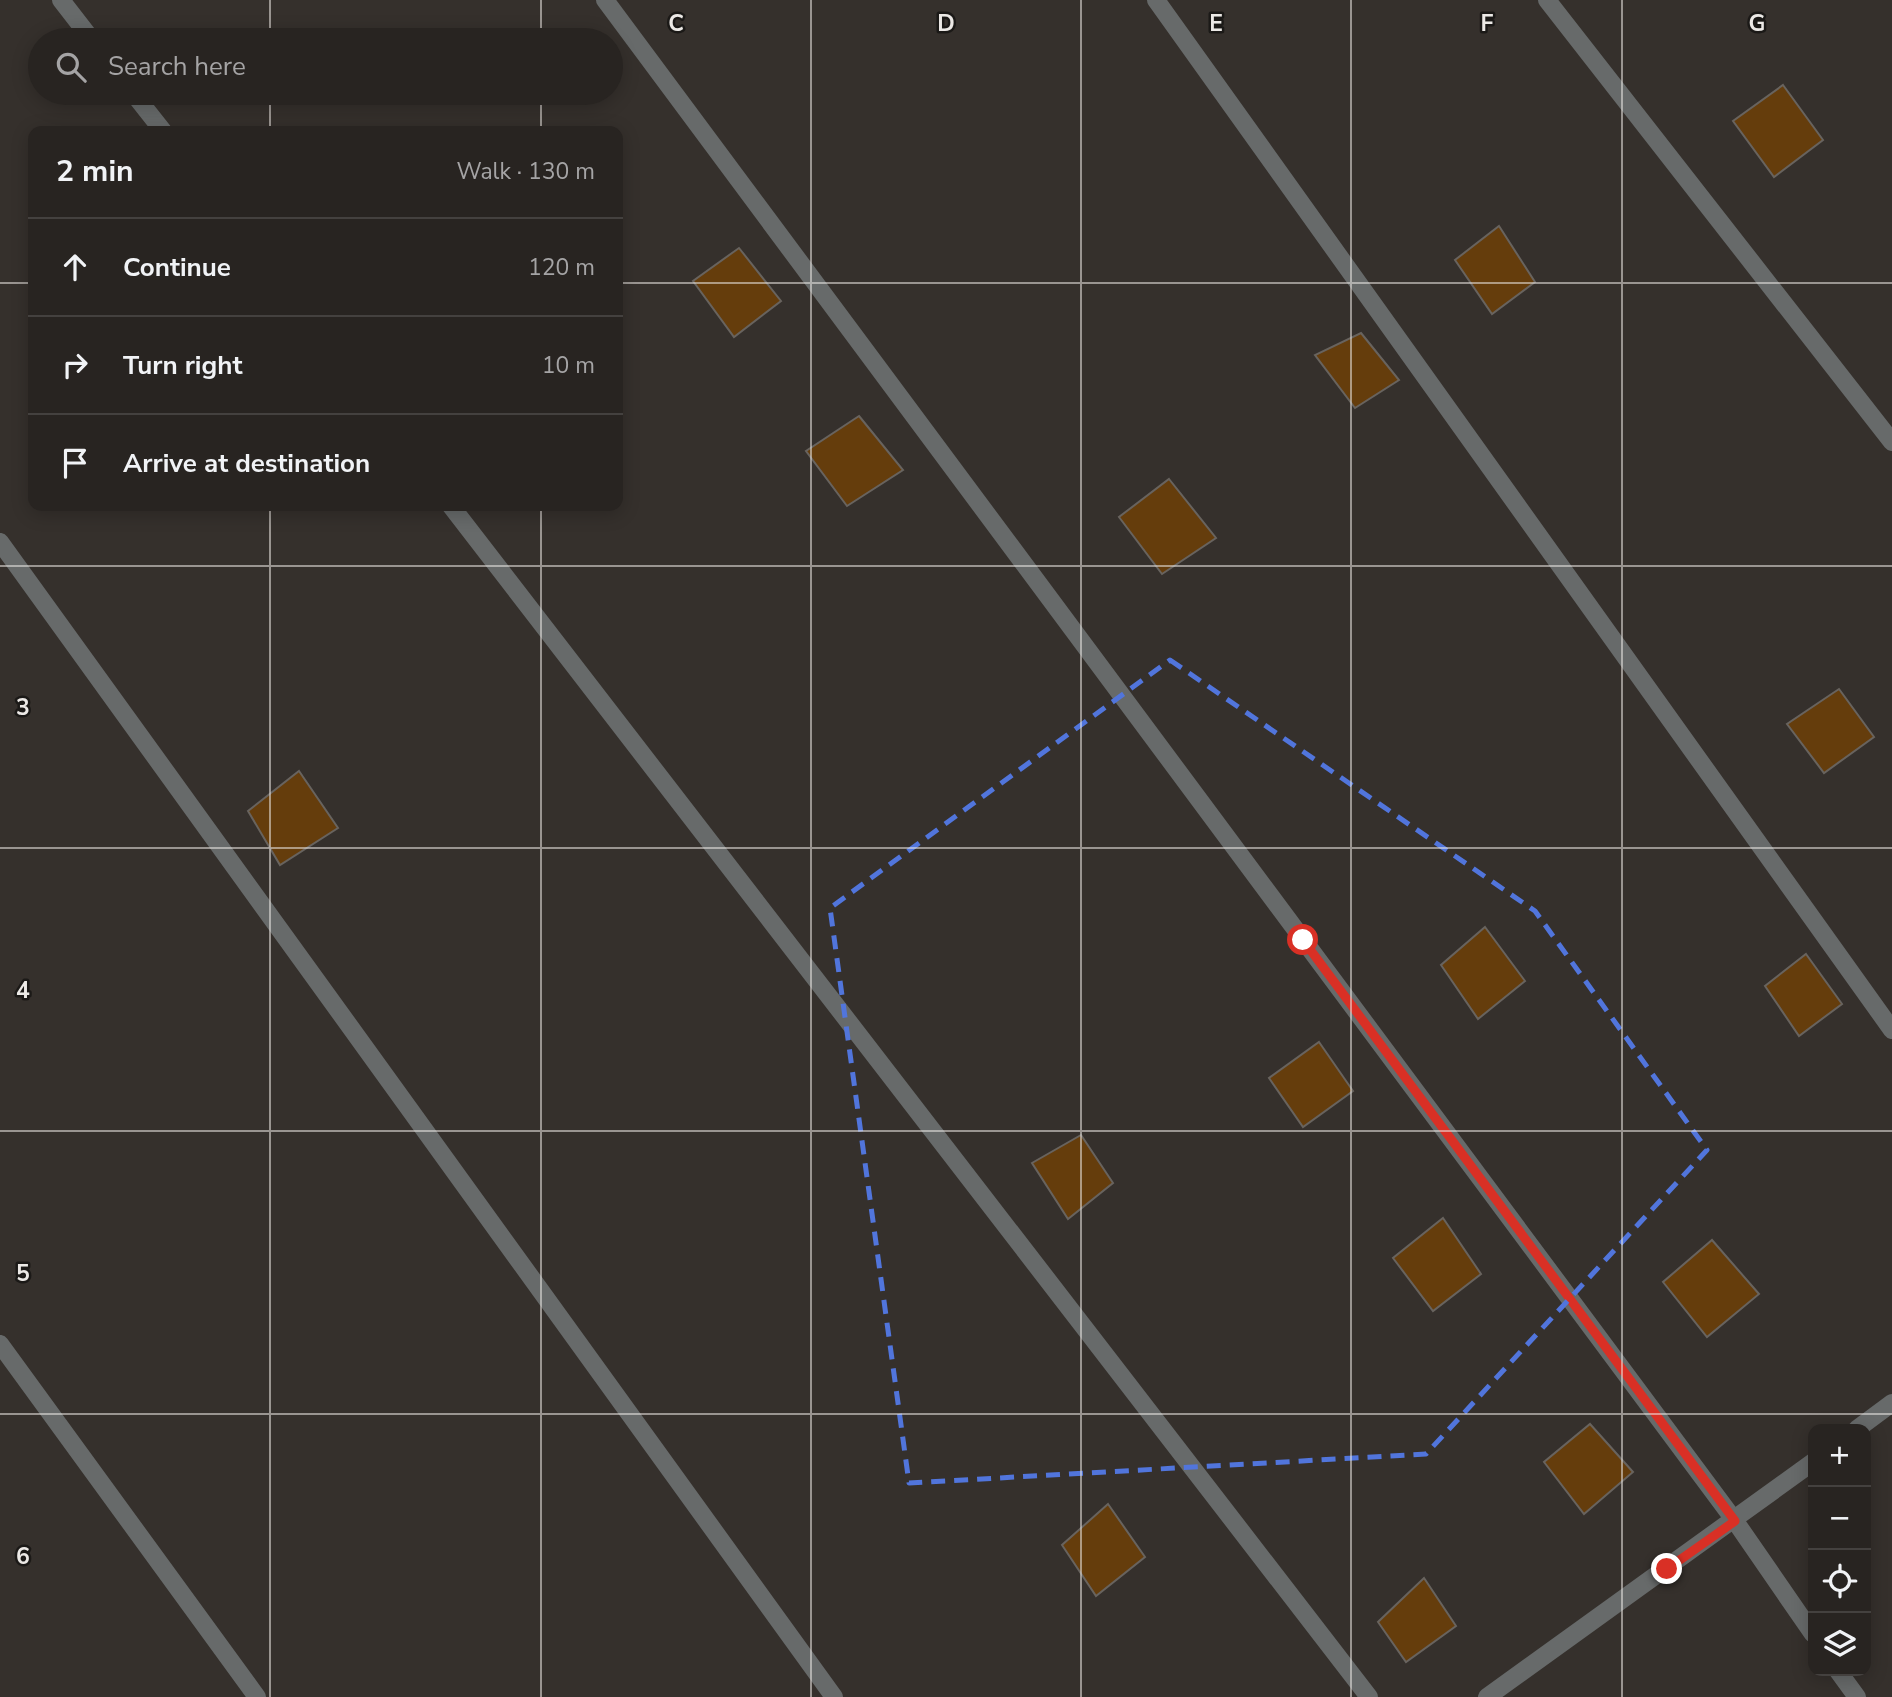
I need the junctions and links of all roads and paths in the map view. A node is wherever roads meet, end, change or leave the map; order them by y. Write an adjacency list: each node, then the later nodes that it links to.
1 (61, 0): 5 (street)
2 (605, 0): 16 (street)
3 (1156, 0): 11 (street)
4 (1547, 0): 8 (street)
5 (83, 28)
6 (142, 105): 7 (street)
7 (159, 126)
8 (1892, 442)
9 (455, 511): 21 (street)
10 (0, 542): 20 (street)
11 (1892, 1030)
12 (0, 1344): 19 (street)
13 (1892, 1403): 14 (street)
14 (1864, 1424)
15 (1808, 1466): 16 (street)
16 (1735, 1521): 17 (street); 22 (street)
17 (1808, 1627)
18 (1842, 1676): 23 (street)
19 (257, 1697)
20 (834, 1697)
21 (1369, 1697)
22 (1487, 1697)
23 (1857, 1697)

